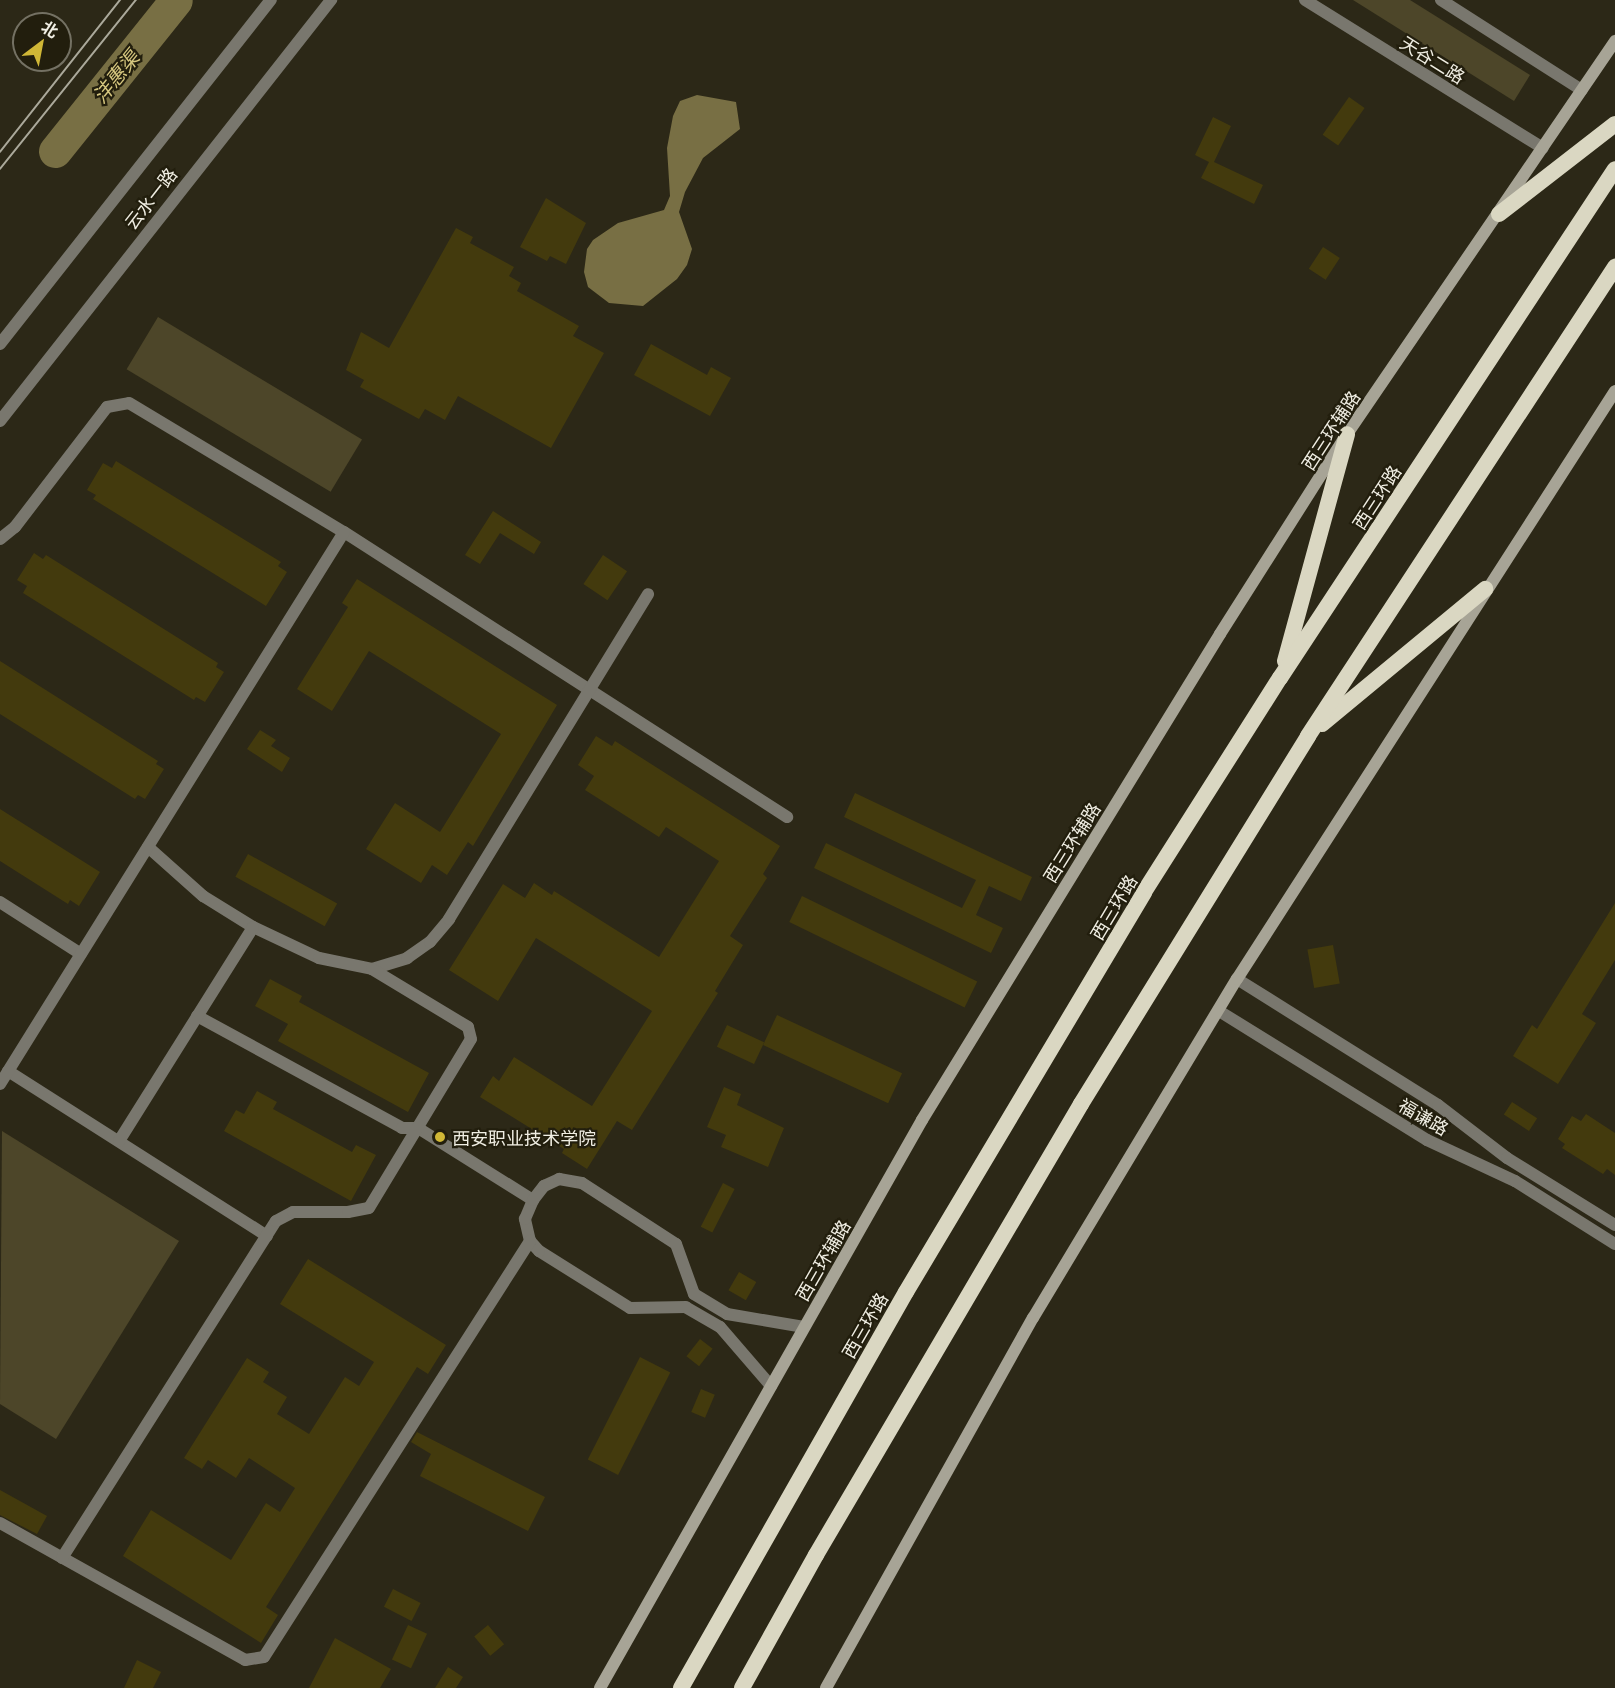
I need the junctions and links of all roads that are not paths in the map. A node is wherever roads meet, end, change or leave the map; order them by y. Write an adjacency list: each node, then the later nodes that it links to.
1 (271, 0): 12 (street, 云水一路)
2 (331, 0): 14 (street, 云水一路)
3 (1305, 0): 8 (street, 天谷二路)
4 (1441, 0): 6 (street)
5 (1615, 40): 6 (main road, 西三环辅路)
6 (1582, 90): 8 (main road, 西三环辅路)
7 (1615, 124): 10 (highway)
8 (1543, 148): 10 (main road, 西三环辅路)
9 (1615, 169): 20 (highway, 西三环路)
10 (1498, 214): 15 (main road, 西三环辅路)
11 (1615, 267): 22 (highway)
12 (0, 344)
13 (1615, 391): 18 (main road)
14 (0, 421)
15 (1347, 434): 20 (highway); 41 (main road, 西三环辅路)
16 (344, 532): 17 (street); 21 (street); 24 (street)
17 (0, 539)
18 (1485, 589): 22 (highway); 29 (main road)
19 (648, 594): 21 (street)
20 (1280, 678): 46 (highway, 西三环路)
21 (590, 690): 23 (street); 28 (street)
22 (1308, 736): 47 (highway)
23 (787, 817)
24 (148, 847): 26 (street); 27 (street)
25 (0, 902): 27 (street)
26 (253, 927): 28 (street); 31 (street)
27 (81, 954): 32 (street)
28 (372, 969): 34 (street)
29 (1237, 979): 30 (main road); 37 (street, 福谦路)
30 (1218, 1011): 40 (street, 福谦路); 48 (main road)
31 (197, 1016): 34 (street); 35 (street)
32 (8, 1071): 33 (street); 35 (street)
33 (0, 1084)
34 (418, 1128): 36 (street); 38 (street)
35 (119, 1141): 38 (street)
36 (533, 1200): 39 (street); 41 (street)
37 (1615, 1225)
38 (267, 1236): 44 (street)
39 (530, 1241): 42 (street); 44 (street)
40 (1615, 1244)
41 (804, 1327): 42 (main road, 西三环辅路)
42 (771, 1386): 45 (main road, 西三环辅路)
43 (0, 1523): 44 (street)
44 (62, 1558)
45 (600, 1688)
46 (681, 1688)
47 (742, 1688)
48 (826, 1688)

